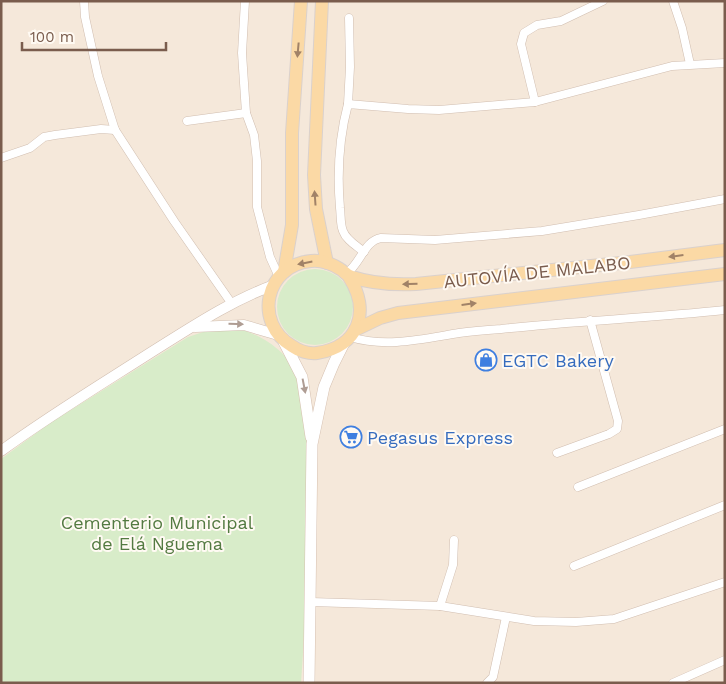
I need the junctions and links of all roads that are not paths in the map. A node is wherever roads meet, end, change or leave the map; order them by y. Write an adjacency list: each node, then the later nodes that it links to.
1 (84, 1): 14 (street)
2 (245, 1): 12 (street)
3 (301, 1): 22 (main road, one-way to 22)
4 (322, 1): 19 (main road, one-way to 4)
5 (603, 1): 10 (street)
6 (673, 1): 9 (street)
7 (349, 18): 11 (street)
8 (725, 63): 9 (street)
9 (690, 64): 10 (street)
10 (535, 102): 11 (street)
11 (348, 104): 18 (street)
12 (246, 113): 13 (street); 22 (street)
13 (187, 121)
14 (115, 130): 15 (street); 23 (street)
15 (1, 158)
16 (725, 199): 18 (street)
17 (725, 250): 21 (main road, AUTOVÍA DE MALABO, one-way to 21)
18 (364, 252): 21 (street)
19 (327, 263): 21 (main road); 22 (main road, one-way to 22)
20 (725, 274): 27 (main road, AUTOVÍA DE MALABO, one-way to 20)
21 (348, 275): 27 (main road)
22 (279, 278): 23 (street); 28 (main road)
23 (232, 304): 26 (street)
24 (725, 310): 25 (street)
25 (590, 320): 27 (street); 32 (street)
26 (192, 327): 28 (street, one-way to 28); 31 (street)
27 (350, 337): 28 (main road); 30 (main road)
28 (281, 339): 30 (main road, one-way to 30)
29 (725, 429): 33 (street)
30 (312, 444): 38 (main road)
31 (1, 452)
32 (557, 453)
33 (578, 487)
34 (725, 504): 36 (street)
35 (454, 540): 39 (street)
36 (574, 566)
37 (725, 582): 40 (street)
38 (311, 602): 39 (street); 42 (main road)
39 (440, 606): 40 (street)
40 (506, 617): 43 (street)
41 (725, 660): 44 (street)
42 (309, 683)
43 (487, 683)
44 (673, 683)

